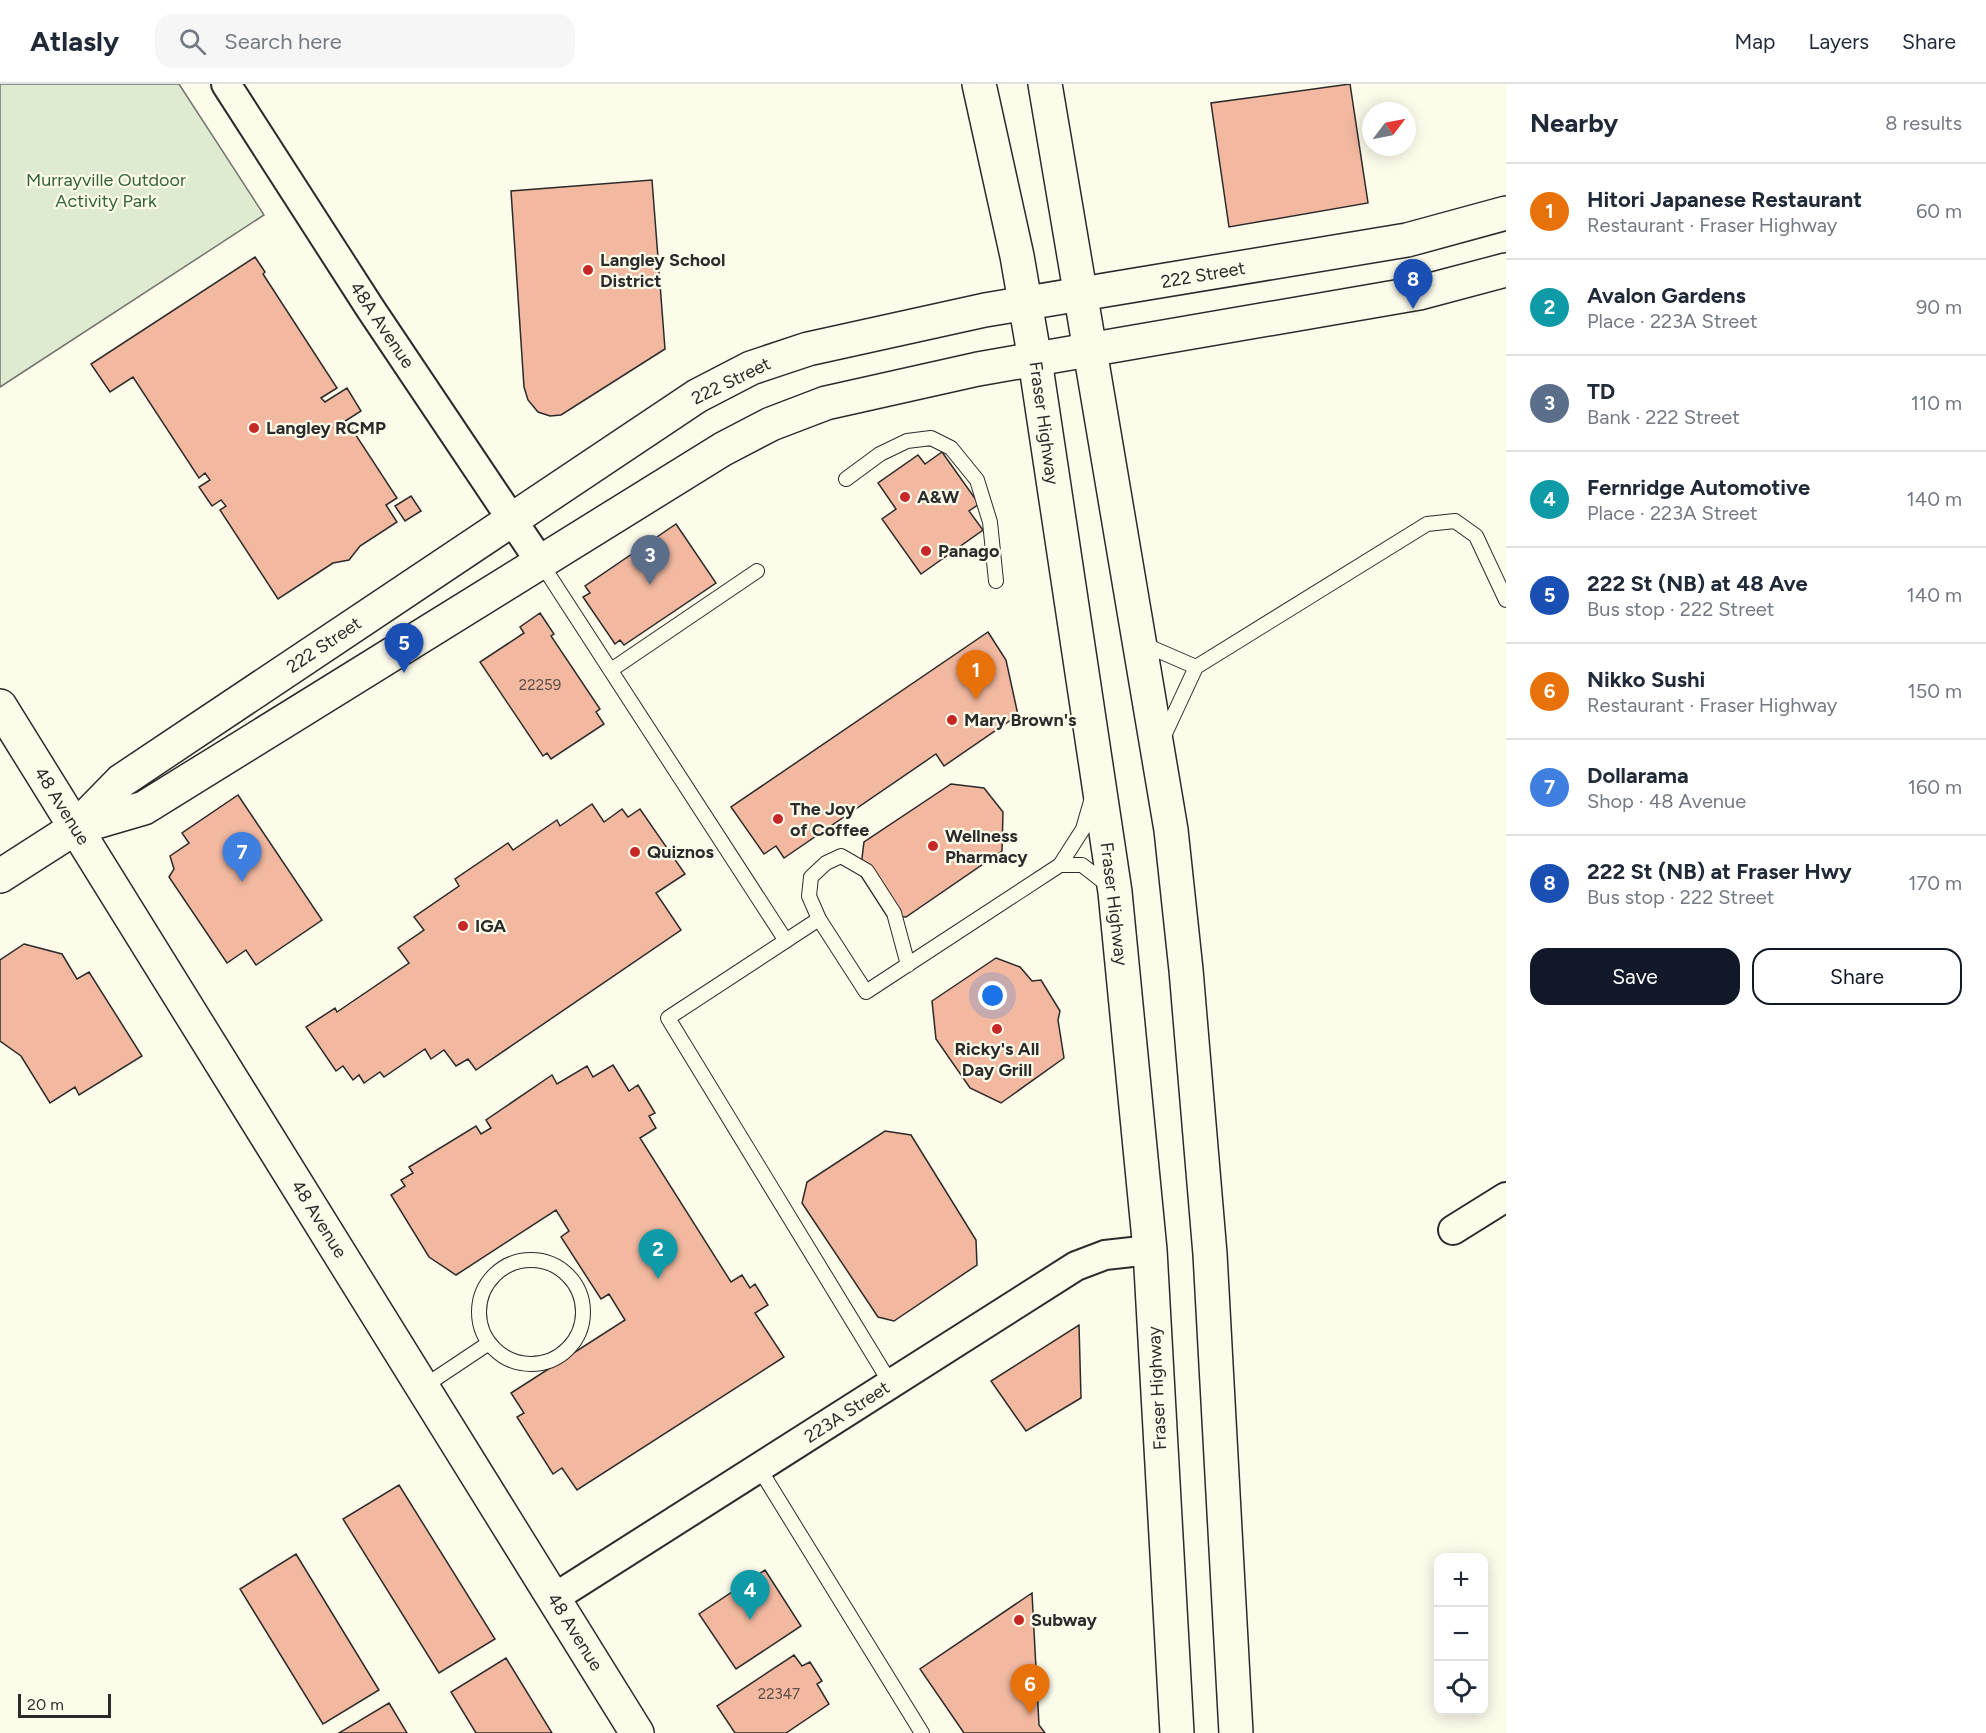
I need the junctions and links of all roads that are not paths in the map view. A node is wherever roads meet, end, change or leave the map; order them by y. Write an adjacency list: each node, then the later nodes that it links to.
1 (226, 84): 11 (street, 48A Avenue)
2 (979, 84): 7 (main road, Fraser Highway)
3 (1045, 84): 6 (main road)
4 (1506, 213): 6 (main road, 222 Street)
5 (1506, 270): 8 (main road, 222 Street)
6 (1080, 296): 7 (main road, 222 Street); 8 (main road)
7 (1024, 306): 9 (main road, Fraser Highway); 11 (main road, 222 Street)
8 (1089, 350): 9 (main road, 222 Street); 16 (main road)
9 (1035, 360): 12 (main road, 222 Street); 21 (main road, Fraser Highway)
10 (846, 479): 14 (lane)
11 (512, 518): 12 (street, 48A Avenue); 22 (main road, 222 Street)
12 (541, 563): 18 (lane); 22 (main road, 222 Street)
13 (757, 571): 18 (lane)
14 (996, 581)
15 (1506, 600): 17 (lane)
16 (1140, 643): 17 (lane); 20 (main road)
17 (1196, 667): 20 (lane)
18 (611, 670): 27 (lane)
19 (0, 706): 22 (main road, 48 Avenue)
20 (1158, 749): 40 (main road)
21 (1097, 782): 23 (lane); 25 (main road, Fraser Highway)
22 (75, 828): 24 (main road, 222 Street); 34 (main road, 48 Avenue)
23 (1060, 865): 25 (lane); 28 (lane)
24 (0, 876)
25 (1115, 892): 31 (main road, Fraser Highway)
26 (819, 919): 27 (lane); 28 (lane); 28 (lane)
27 (786, 941): 33 (lane)
28 (908, 965)
29 (1506, 1197): 30 (street)
30 (1453, 1230)
31 (1150, 1250): 33 (street, 223A Street); 39 (main road, Fraser Highway)
32 (489, 1343): 32 (lane); 34 (lane)
33 (891, 1384): 35 (street, 223A Street)
34 (423, 1387): 36 (main road, 48 Avenue)
35 (759, 1468): 36 (street, 223A Street); 38 (lane)
36 (554, 1598): 37 (main road, 48 Avenue)
37 (637, 1733)
38 (922, 1733)
39 (1177, 1733)
40 (1236, 1733)

